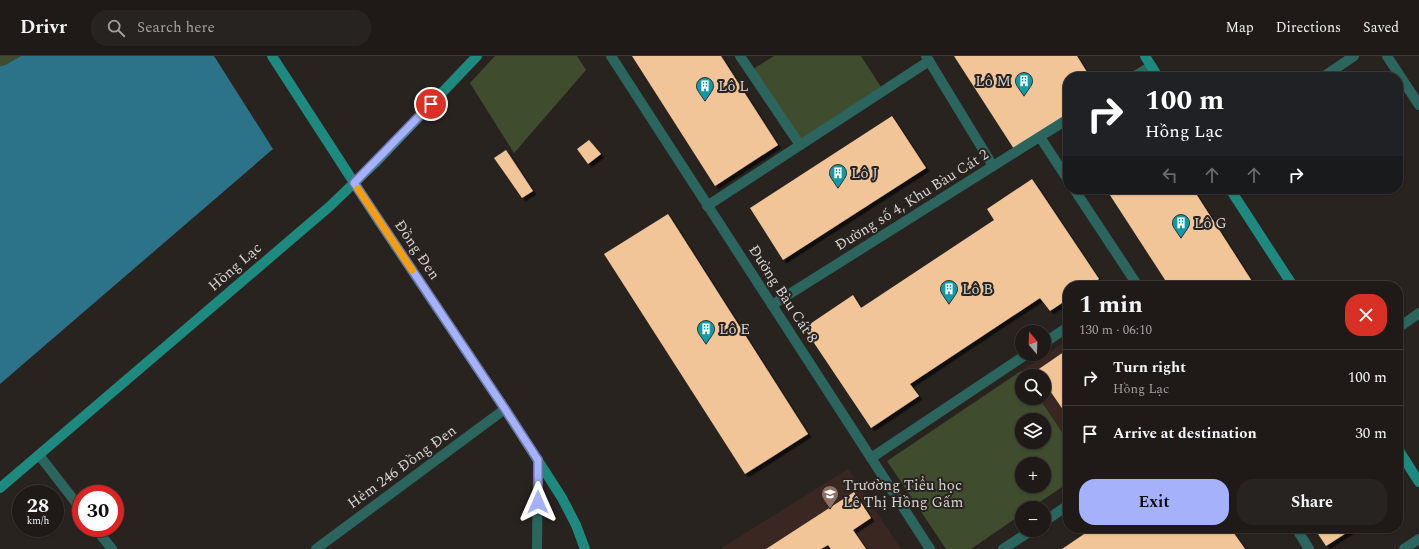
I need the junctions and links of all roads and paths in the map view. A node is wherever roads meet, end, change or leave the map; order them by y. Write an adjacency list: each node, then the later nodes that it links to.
1 (272, 56): 21 (street, Đồng Đen)
2 (740, 56): 18 (street)
3 (1145, 56): 9 (street)
4 (1354, 56): 12 (street)
5 (1387, 56): 13 (street)
6 (474, 57): 21 (street, Hồng Lạc)
7 (613, 57): 24 (street, Đường Bàu Cát 8)
8 (927, 59): 18 (street); 19 (street)
9 (1151, 66): 10 (street); 11 (street)
10 (1142, 72)
11 (1155, 72)
12 (1331, 72)
13 (1397, 72)
14 (1403, 80): 15 (street)
15 (1419, 105)
16 (1063, 122): 17 (street, Đường số 4, Khu Bàu Cát 2)
17 (1040, 137): 19 (street, Đường số 4, Khu Bàu Cát 2); 20 (street)
18 (800, 145): 24 (street)
19 (993, 166): 27 (street, Đường số 4, Khu Bàu Cát 2)
20 (1063, 172)
21 (354, 183): 33 (street, Đồng Đen); 34 (street, Hồng Lạc)
22 (1077, 194): 25 (street)
23 (1233, 194): 26 (street)
24 (707, 206): 27 (street, Đường Bàu Cát 8)
25 (1132, 281)
26 (1288, 281)
27 (772, 305): 36 (street, Đường Bàu Cát 8)
28 (1419, 313): 29 (street)
29 (1403, 324)
30 (1063, 330): 31 (street)
31 (1051, 338)
32 (1016, 361): 36 (street)
33 (505, 409): 37 (street, Đồng Đen); 48 (street, Hẻm 246 Đồng Đen)
34 (39, 455): 39 (street, Hồng Lạc); 40 (street)
35 (1403, 457): 38 (street)
36 (871, 458): 51 (street, Đường Bàu Cát 8)
37 (538, 460): 49 (street); 50 (street, Đồng Đen)
38 (1419, 482)
39 (0, 488)
40 (72, 497)
41 (1063, 509): 42 (street)
42 (1051, 517)
43 (1299, 533): 53 (street)
44 (102, 537): 47 (street)
45 (1021, 537): 52 (street)
46 (1419, 540): 54 (street)
47 (112, 549)
48 (316, 549)
49 (537, 549)
50 (585, 549)
51 (930, 549)
52 (1003, 549)
53 (1309, 549)
54 (1404, 549)

